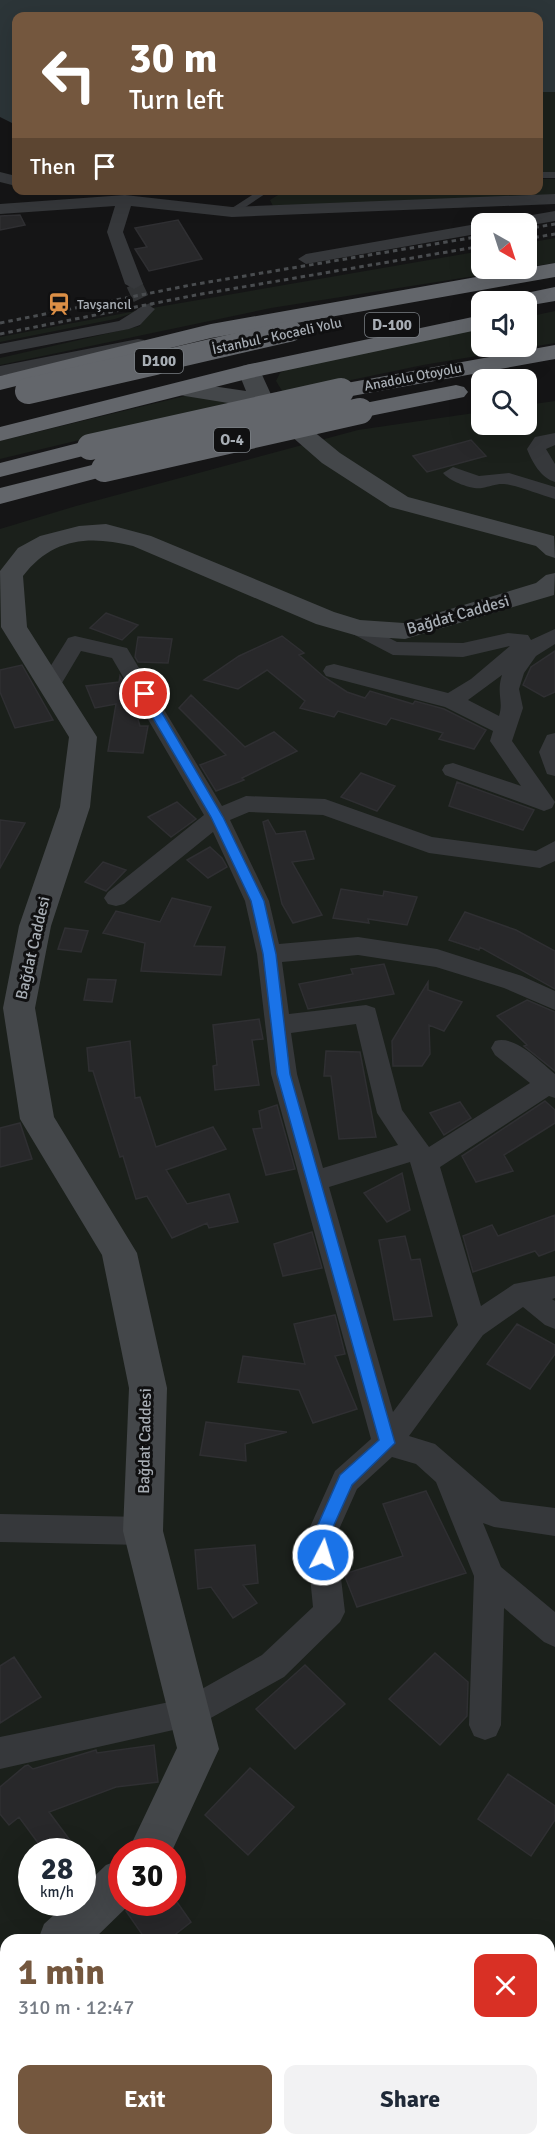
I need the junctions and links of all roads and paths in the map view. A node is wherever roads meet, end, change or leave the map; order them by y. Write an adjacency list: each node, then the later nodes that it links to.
1 (66, 195): 5 (street)
2 (259, 195): 7 (lane)
3 (555, 199): 7 (street)
4 (124, 200): 5 (street); 7 (street); 14 (street)
5 (75, 201): 6 (street)
6 (0, 209)
7 (232, 212)
8 (555, 216): 9 (street)
9 (537, 219)
10 (471, 230): 11 (street)
11 (306, 259)
12 (555, 270): 22 (highway)
13 (555, 280): 23 (highway, İstanbul - Kocaeli Yolu / D100)
14 (134, 284)
15 (555, 294): 16 (highway)
16 (537, 298)
17 (555, 307): 20 (highway)
18 (146, 309): 24 (street)
19 (471, 310): 23 (highway, D-100)
20 (537, 311)
21 (471, 324): 28 (highway)
22 (210, 331): 26 (highway); 28 (highway)
23 (296, 337): 34 (highway, D100)
24 (0, 349)
25 (555, 352): 40 (highway, Anadolu Otoyolu / O-4, bridge)
26 (71, 361): 27 (street); 31 (highway); 32 (highway)
27 (0, 371)
28 (250, 371): 32 (highway); 36 (main road)
29 (555, 374): 30 (highway)
30 (537, 377)
31 (0, 384)
32 (185, 389): 36 (main road); 38 (highway)
33 (471, 389): 44 (highway, Anadolu Otoyolu / O-4, bridge)
34 (36, 397): 35 (highway, D100); 37 (highway)
35 (0, 399)
36 (262, 401): 45 (main road)
37 (0, 414)
38 (0, 434)
39 (555, 439): 42 (street)
40 (0, 470)
41 (453, 473): 43 (street)
42 (555, 476)
43 (555, 493)
44 (0, 496)
45 (555, 550)
46 (555, 581): 49 (main road, Bağdat Caddesi)
47 (6, 586): 49 (main road, Bağdat Caddesi); 53 (main road, Bağdat Caddesi)
48 (555, 623): 51 (street)
49 (358, 628): 51 (street)
50 (555, 635): 55 (street)
51 (521, 640): 54 (street)
52 (334, 671): 54 (street)
53 (51, 683): 60 (street); 78 (main road, Bağdat Caddesi)
54 (451, 701): 55 (street)
55 (506, 728): 59 (street)
56 (555, 740): 57 (street)
57 (555, 769)
58 (453, 770): 59 (street)
59 (549, 805)
60 (217, 817): 61 (street); 62 (street); 63 (street)
61 (555, 849)
62 (117, 898)
63 (269, 954): 64 (street); 65 (street)
64 (555, 1001)
65 (278, 1025): 68 (street); 69 (street)
66 (504, 1048): 67 (street)
67 (552, 1086): 68 (street)
68 (421, 1157): 69 (street); 73 (street)
69 (314, 1181): 74 (street)
70 (555, 1287): 71 (street)
71 (524, 1292): 72 (street); 73 (street)
72 (555, 1317)
73 (472, 1327): 74 (street)
74 (387, 1443): 75 (street); 81 (street)
75 (450, 1478): 76 (street); 79 (street)
76 (555, 1522)
77 (0, 1528): 78 (street)
78 (143, 1531): 81 (main road, Bağdat Caddesi)
79 (489, 1576): 80 (street); 82 (street)
80 (555, 1632)
81 (189, 1713): 83 (street); 84 (main road, Bağdat Caddesi)
82 (485, 1725)
83 (0, 1753)
84 (156, 1838)
85 (108, 1894): 86 (main road)
86 (66, 1934)

